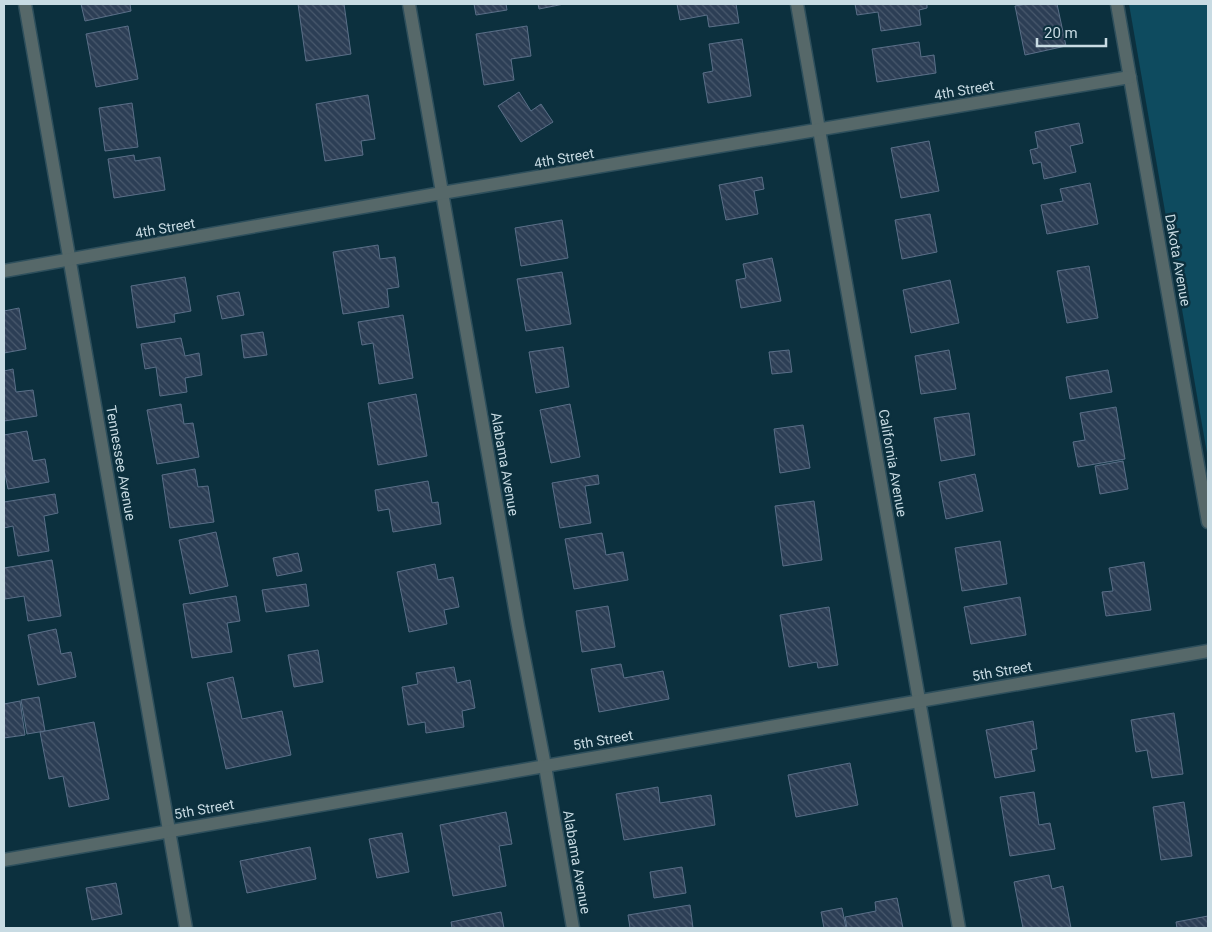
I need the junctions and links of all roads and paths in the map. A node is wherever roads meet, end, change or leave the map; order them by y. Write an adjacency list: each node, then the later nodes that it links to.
1 (25, 4): 8 (street, Tennessee Avenue)
2 (409, 4): 7 (street, Alabama Avenue)
3 (797, 4): 6 (street, California Avenue)
4 (1117, 4): 5 (street, Dakota Avenue)
5 (1130, 78): 6 (street, 4th Street); 10 (street, Dakota Avenue)
6 (819, 130): 7 (street, 4th Street); 12 (street, California Avenue)
7 (442, 193): 8 (street, 4th Street); 13 (street, Alabama Avenue)
8 (70, 260): 9 (street, 4th Street); 14 (street, Tennessee Avenue)
9 (4, 271)
10 (1208, 522)
11 (1208, 651): 12 (street, 5th Street)
12 (919, 701): 13 (street, 5th Street); 18 (street, California Avenue)
13 (546, 766): 14 (street, 5th Street); 17 (street, Alabama Avenue)
14 (169, 831): 15 (street, 5th Street); 16 (street, Tennessee Avenue)
15 (4, 860)
16 (186, 928)
17 (573, 928)
18 (959, 928)

